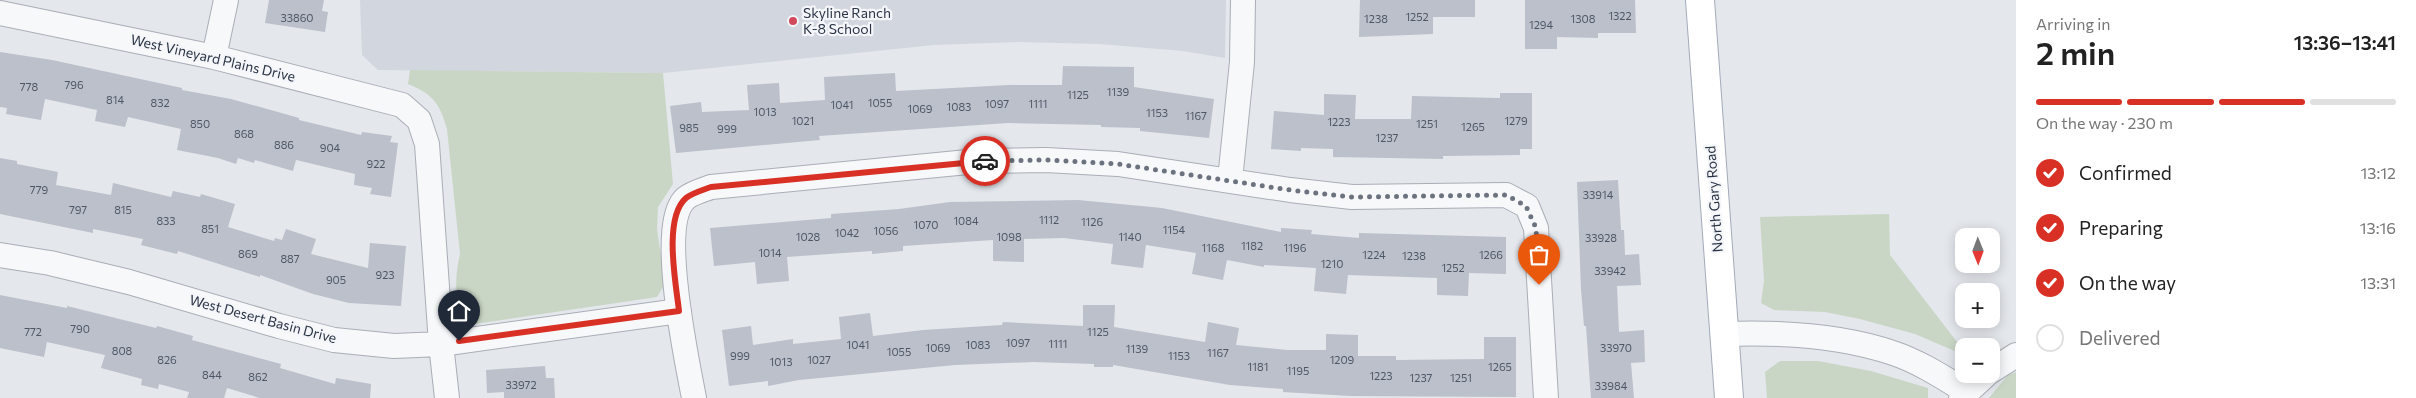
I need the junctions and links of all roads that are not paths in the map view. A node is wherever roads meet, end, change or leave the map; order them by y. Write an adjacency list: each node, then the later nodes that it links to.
1 (226, 0): 5 (street)
2 (1244, 0): 6 (street)
3 (1700, 0): 9 (main road, North Gary Road)
4 (0, 13): 5 (street, West Vineyard Plains Drive)
5 (214, 57): 10 (street, West Vineyard Plains Drive)
6 (1230, 180): 8 (street); 17 (street)
7 (0, 255): 10 (street, West Desert Basin Drive)
8 (679, 311): 10 (street, West Desert Basin Drive); 16 (street)
9 (1724, 334): 14 (street); 18 (main road, North Gary Road)
10 (441, 344): 15 (street)
11 (2016, 355): 12 (street)
12 (2000, 365)
13 (1977, 383): 14 (street)
14 (1964, 395)
15 (447, 398)
16 (694, 398)
17 (1546, 398)
18 (1728, 398)

